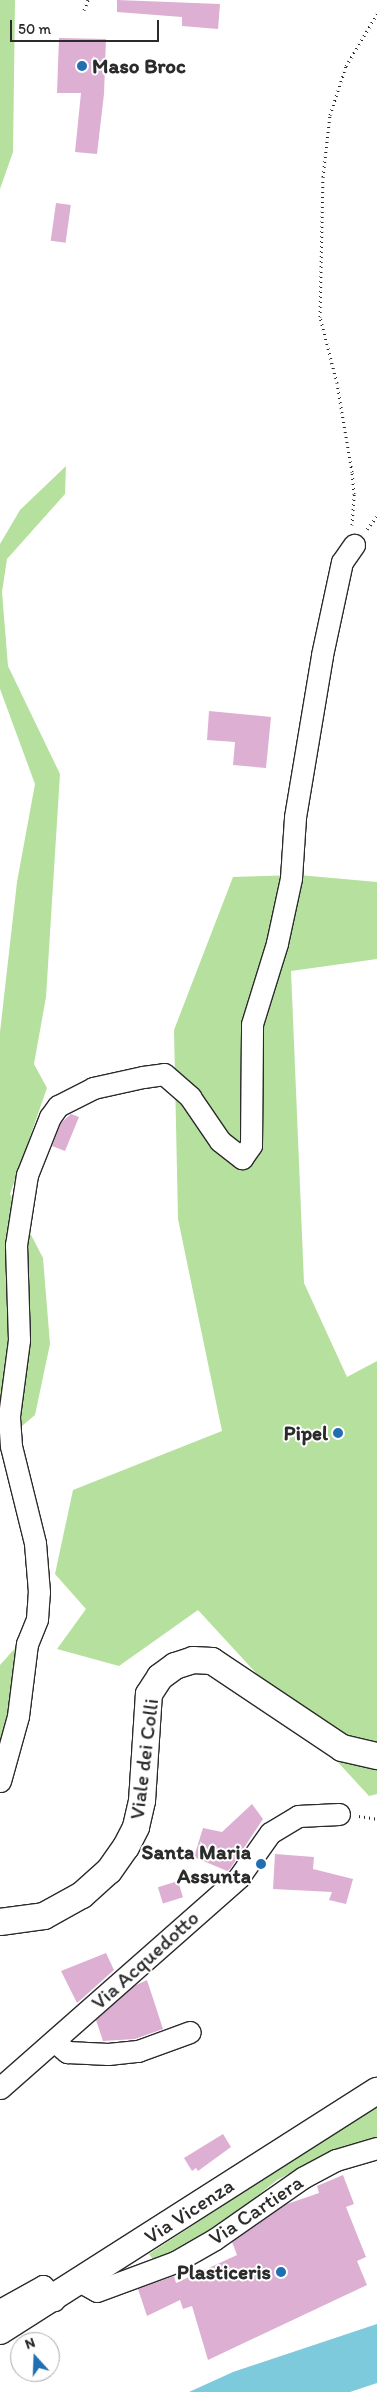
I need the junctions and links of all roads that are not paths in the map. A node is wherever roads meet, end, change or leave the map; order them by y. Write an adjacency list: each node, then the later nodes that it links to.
1 (353, 536): 3 (street)
2 (377, 1756): 5 (main road, Viale dei Colli)
3 (0, 1781)
4 (339, 1814): 7 (street, Via Acquedotto)
5 (0, 1922)
6 (190, 2032): 7 (street)
7 (55, 2042): 8 (street, Via Acquedotto)
8 (0, 2088)
9 (377, 2091): 11 (main road, Via Vicenza)
10 (377, 2148): 11 (street, Via Cartiera)
11 (81, 2282): 12 (main road, Via Vicenza)
12 (54, 2300): 13 (street); 14 (main road, Via Vicenza)
13 (0, 2310)
14 (0, 2332)

